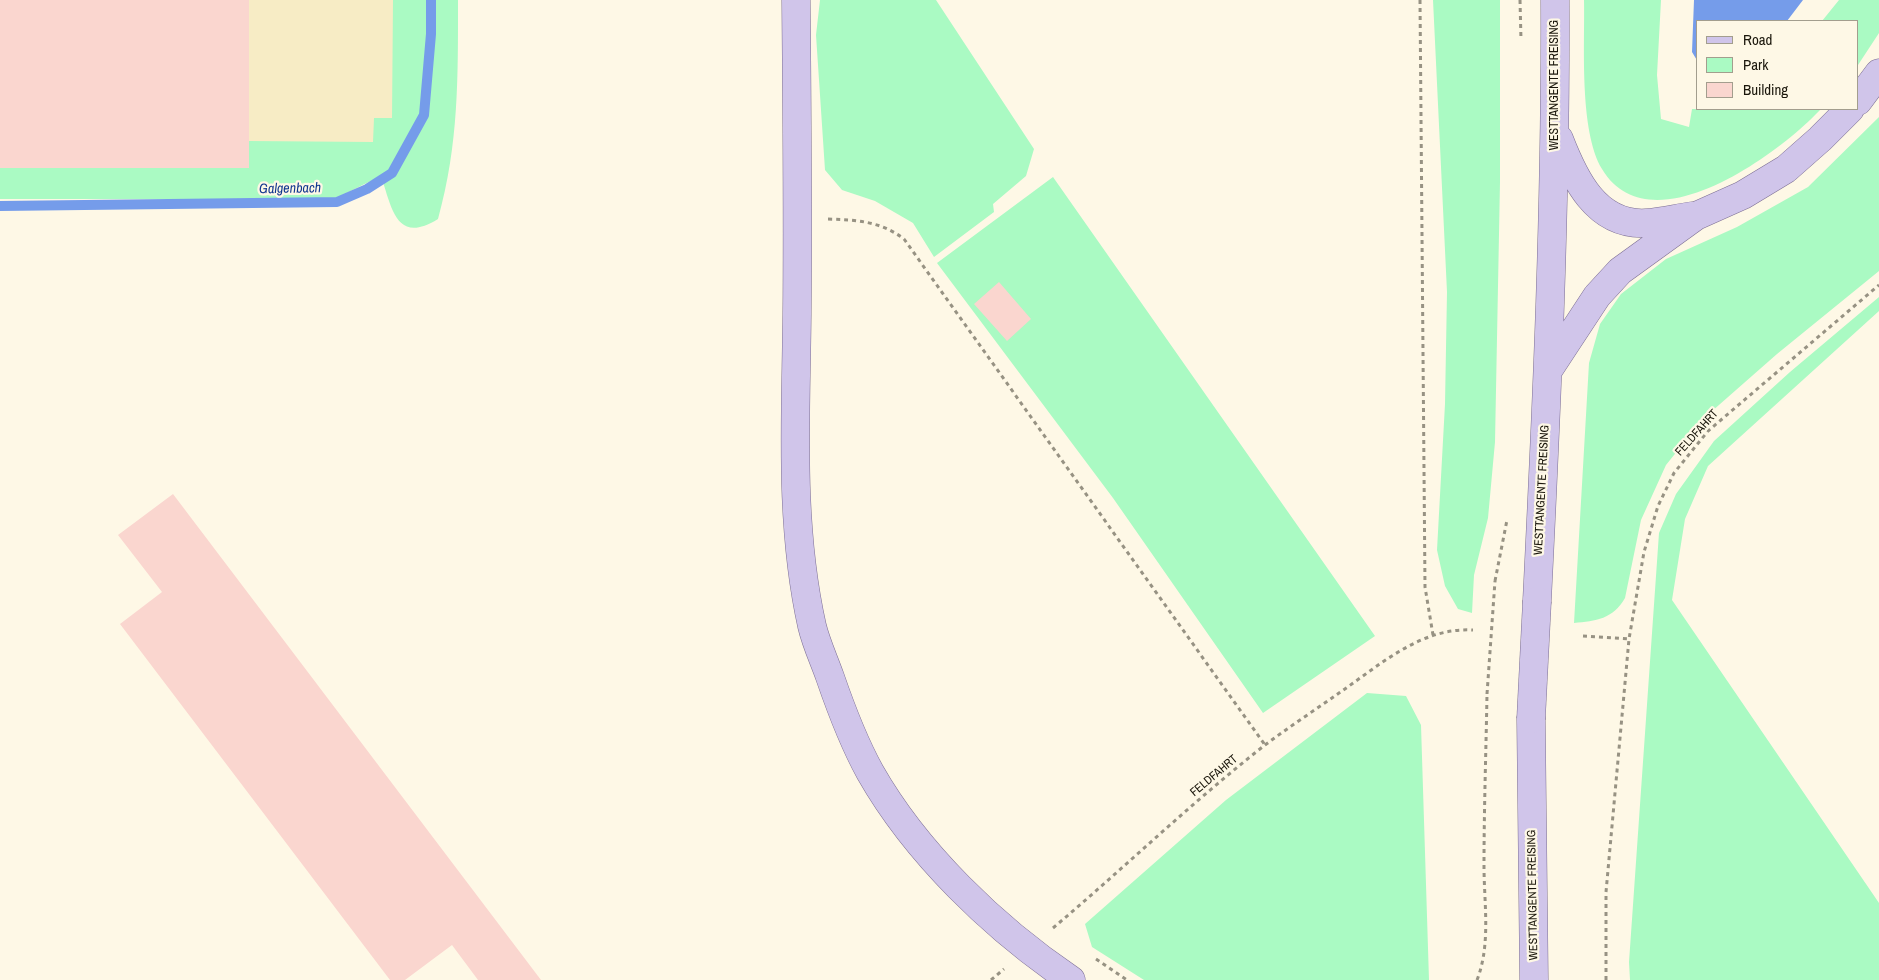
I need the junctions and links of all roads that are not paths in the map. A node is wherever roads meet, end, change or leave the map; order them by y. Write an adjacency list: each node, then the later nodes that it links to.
1 (796, 0): 10 (main road)
2 (1555, 0): 6 (main road, WESTTANGENTE FREISING)
3 (1879, 73): 4 (main road)
4 (1859, 100)
5 (1849, 110): 7 (main road)
6 (1556, 130): 7 (main road); 8 (main road, WESTTANGENTE FREISING)
7 (1696, 216): 8 (main road)
8 (1549, 368): 9 (main road, WESTTANGENTE FREISING, bridge)
9 (1533, 948): 11 (main road); 12 (main road, WESTTANGENTE FREISING)
10 (1072, 980)
11 (1514, 980)
12 (1534, 980)

